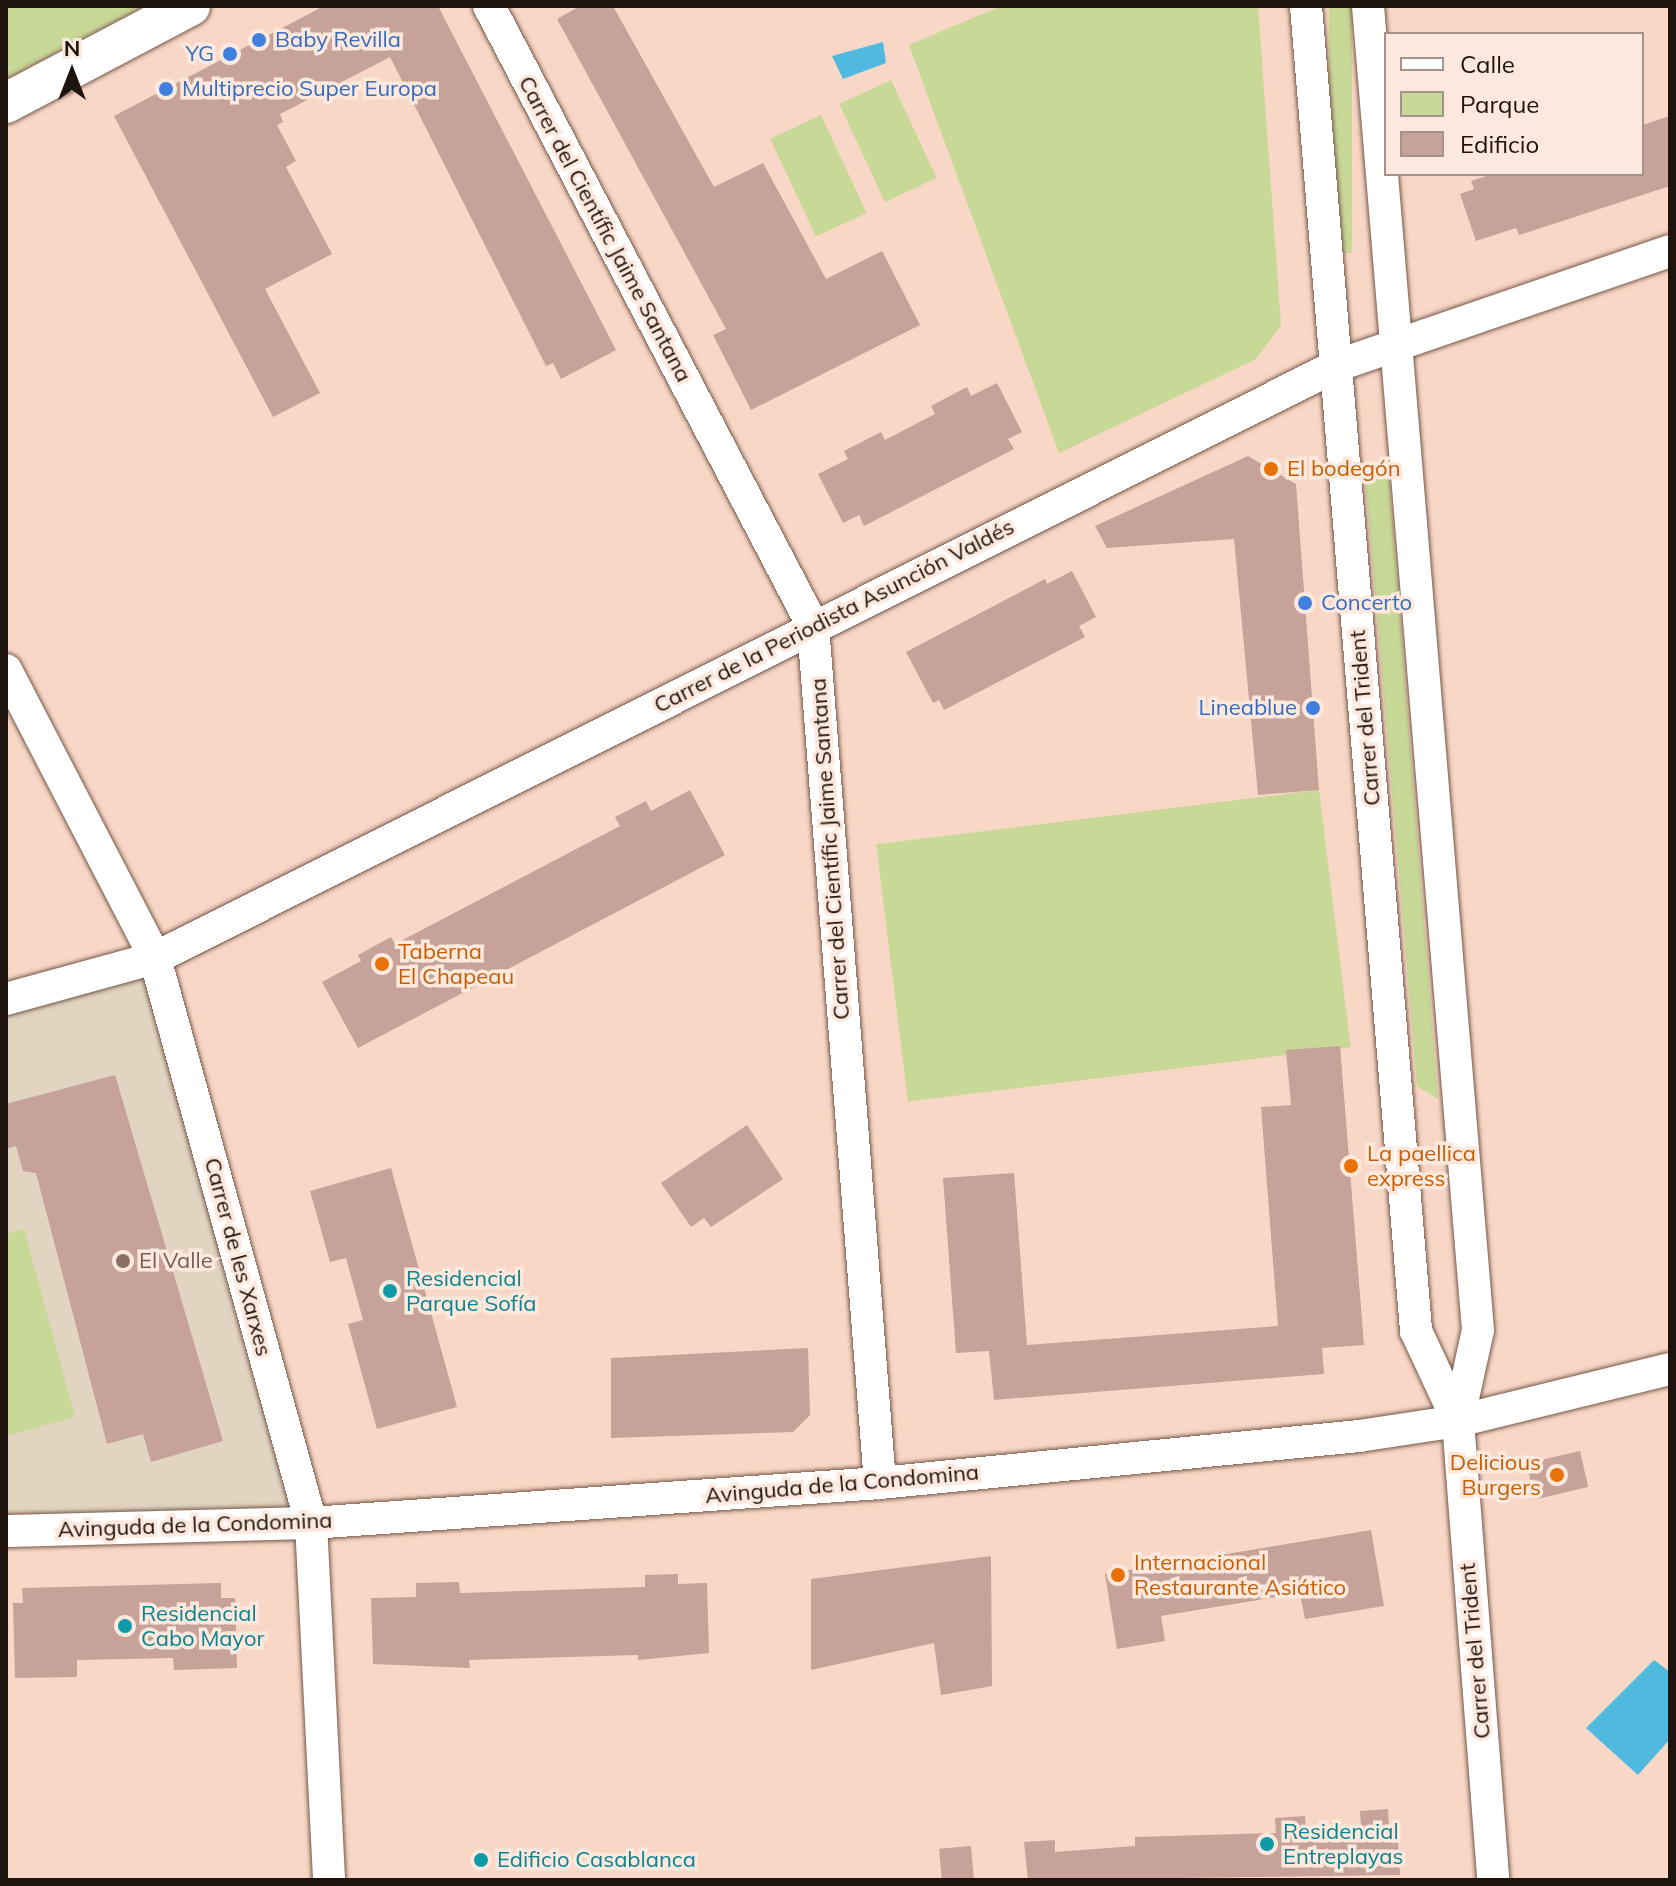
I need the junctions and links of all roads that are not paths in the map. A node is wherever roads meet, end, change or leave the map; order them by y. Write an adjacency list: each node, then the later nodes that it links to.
1 (190, 6): 5 (street)
2 (489, 6): 9 (street, Carrer del Científic Jaime Santana)
3 (1306, 6): 8 (street, Carrer del Trident)
4 (1368, 6): 7 (street, Carrer del Trident)
5 (6, 103)
6 (1670, 251): 7 (street, Carrer de la Periodista Asunción Valdés)
7 (1396, 343): 8 (street, Carrer de la Periodista Asunción Valdés); 14 (street, Carrer del Trident)
8 (1336, 366): 9 (street, Carrer de la Periodista Asunción Valdés); 14 (street, Carrer del Trident)
9 (813, 626): 11 (street, Carrer de la Periodista Asunción Valdés); 15 (street, Carrer del Científic Jaime Santana)
10 (6, 670): 11 (street, Carrer de les Xarxes)
11 (155, 958): 12 (street, Carrer de la Periodista Asunción Valdés); 16 (street, Carrer de les Xarxes)
12 (6, 999)
13 (1670, 1369): 14 (street, Avinguda de la Condomina)
14 (1458, 1421): 15 (street, Avinguda de la Condomina); 19 (street, Carrer del Trident)
15 (880, 1483): 16 (street, Avinguda de la Condomina)
16 (311, 1523): 17 (street, Avinguda de la Condomina); 18 (street, Carrer de les Xarxes)
17 (6, 1531)
18 (329, 1880)
19 (1493, 1880)

